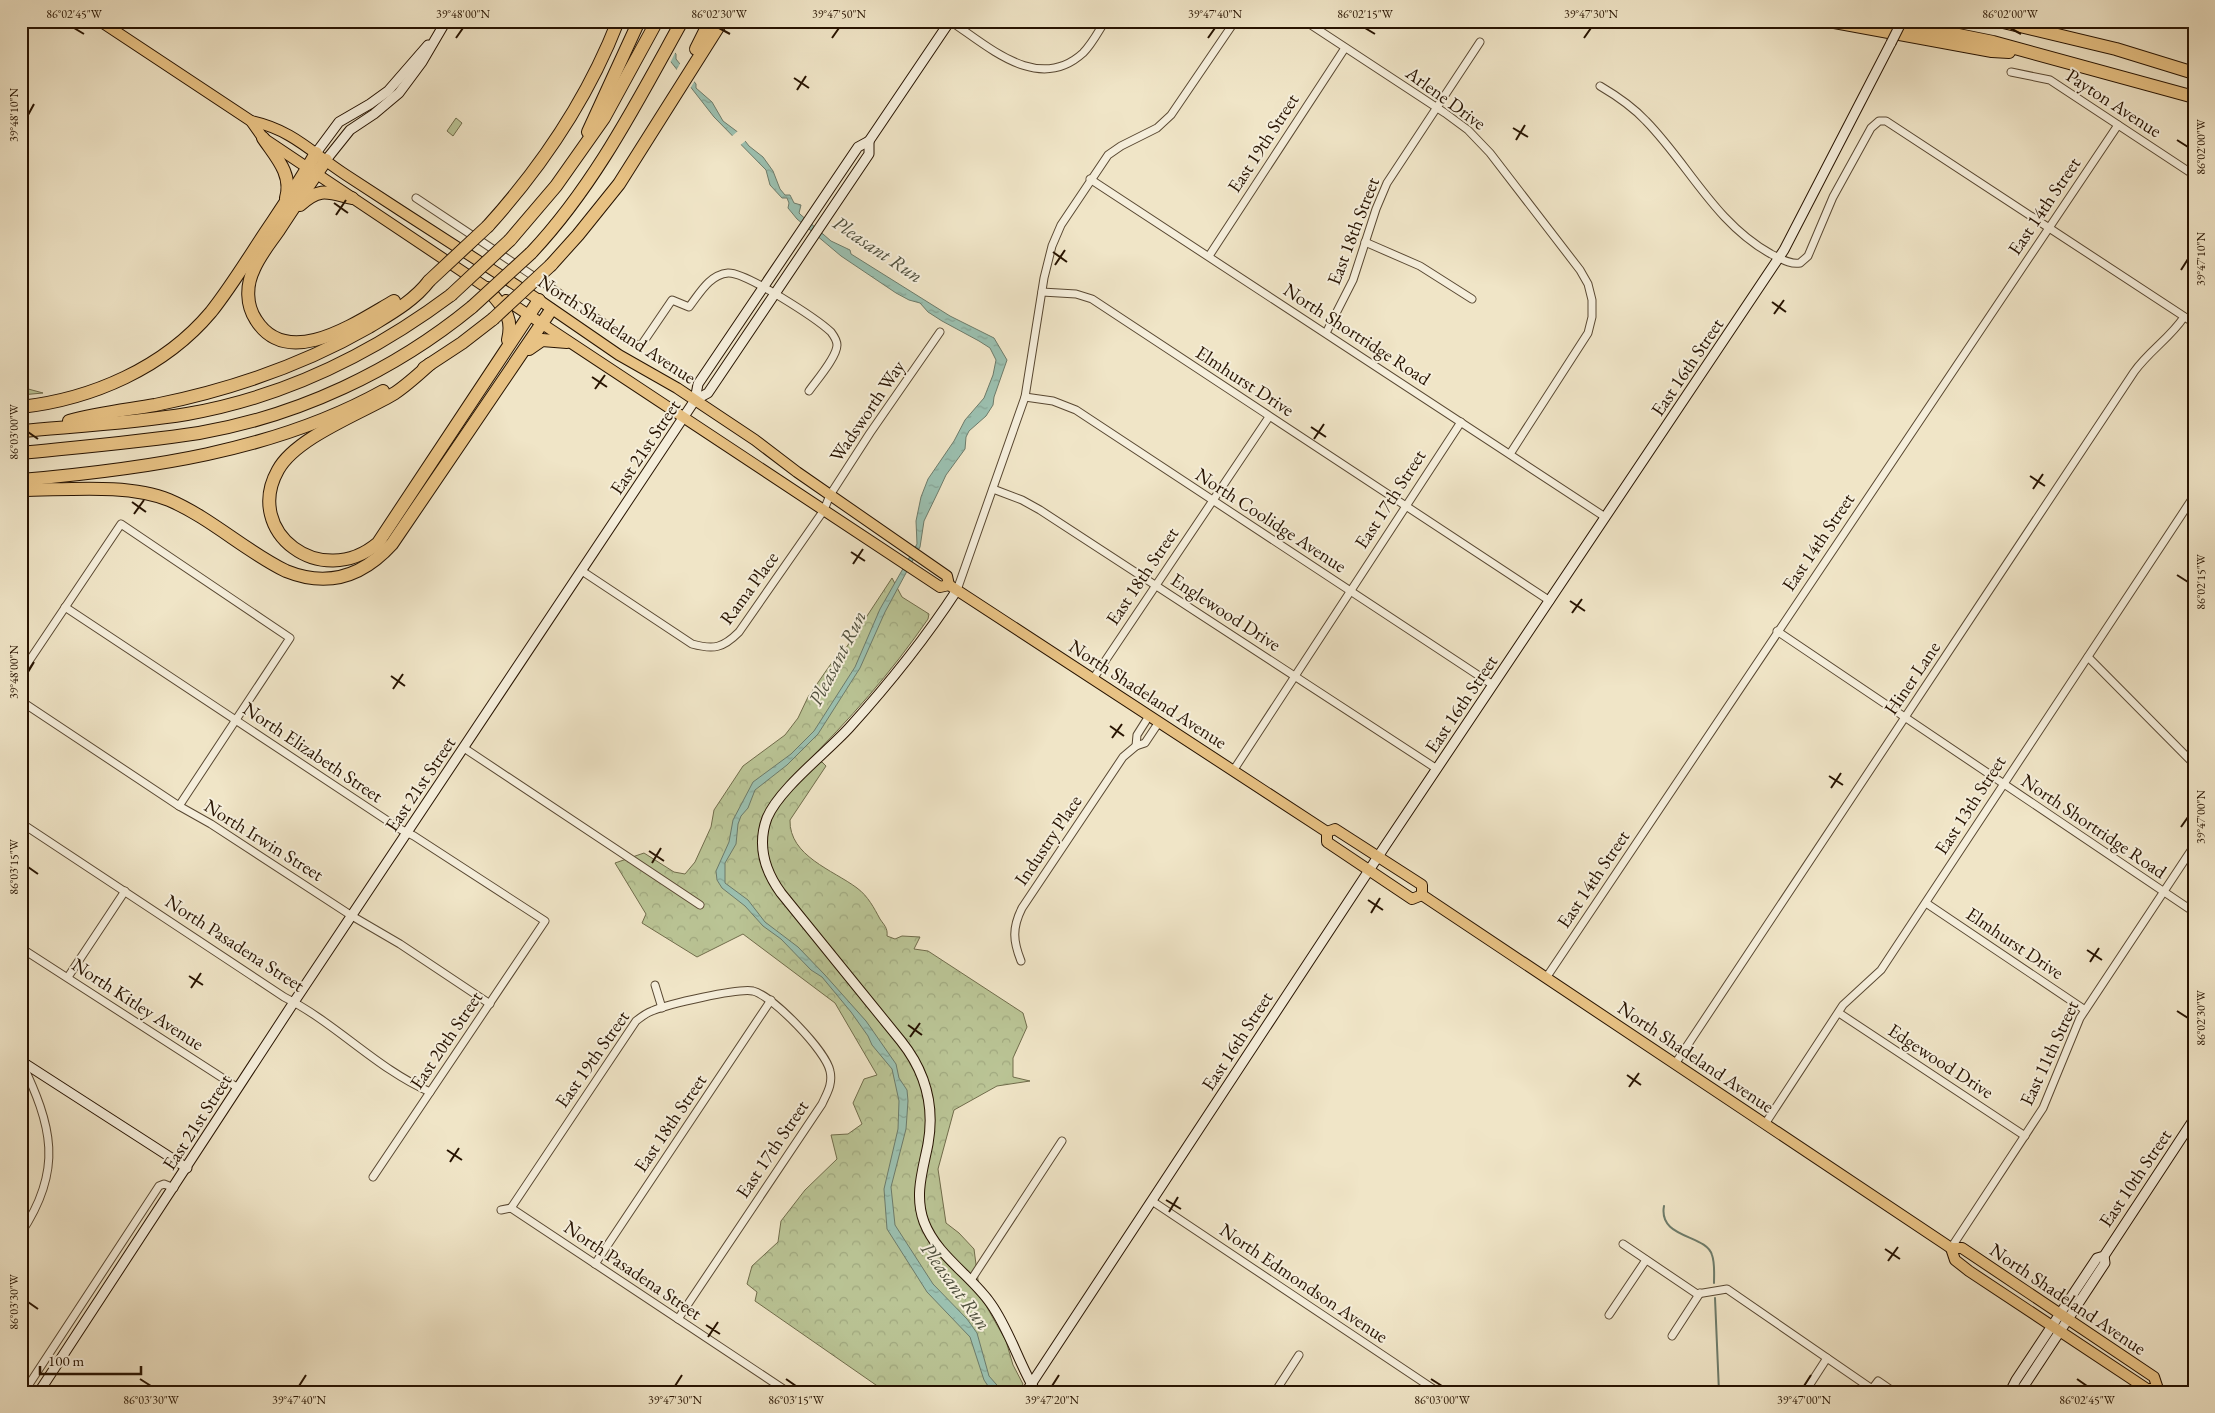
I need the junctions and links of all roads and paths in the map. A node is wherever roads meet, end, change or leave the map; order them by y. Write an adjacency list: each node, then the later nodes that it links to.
1 (100, 21): 27 (main road, North Shadeland Avenue)
2 (446, 21): 17 (street)
3 (639, 21): 32 (highway)
4 (657, 21): 32 (highway)
5 (710, 21): 21 (highway)
6 (722, 21): 21 (highway)
7 (950, 21): 8 (street); 30 (street, East 21st Street)
8 (1105, 21)
9 (1235, 21): 35 (street)
10 (1305, 21): 19 (street, Arlene Drive)
11 (1829, 21): 20 (highway)
12 (1889, 21): 20 (highway)
13 (1902, 21): 42 (street, East 16th Street, bridge)
14 (1999, 21): 23 (highway)
15 (617, 22): 43 (highway, bridge)
16 (680, 26): 68 (highway, bridge)
17 (441, 29): 31 (street); 31 (street)
18 (1480, 42): 26 (street, East 18th Street)
19 (1345, 48): 26 (street, Arlene Drive); 41 (street, East 19th Street)
20 (2034, 54): 25 (highway)
21 (697, 56): 59 (highway, bridge)
22 (2011, 72): 28 (street, Payton Avenue)
23 (2194, 73)
24 (1600, 86): 42 (street)
25 (2194, 97)
26 (1436, 107): 40 (street, East 18th Street); 69 (street, Arlene Drive)
27 (251, 121): 29 (main road, North Shadeland Avenue); 31 (main road, North Shadeland Avenue)
28 (2118, 125): 34 (street, Payton Avenue); 39 (street, East 14th Street)
29 (263, 138): 33 (main road, North Shadeland Avenue); 38 (highway)
30 (869, 141): 45 (street, East 21st Street); 45 (street, East 21st Street)
31 (321, 157): 33 (highway); 48 (main road, North Shadeland Avenue)
32 (577, 157): 67 (highway, bridge)
33 (312, 171): 36 (main road, North Shadeland Avenue); 38 (highway)
34 (2194, 175)
35 (1090, 179): 41 (street, North Shortridge Road); 46 (street)
36 (352, 198): 38 (highway); 44 (main road, North Shadeland Avenue)
37 (416, 198): 45 (street)
38 (285, 212): 43 (highway); 63 (highway)
39 (2049, 227): 42 (street); 51 (street); 85 (street, East 14th Street)
40 (1365, 242): 47 (street); 55 (street, East 18th Street)
41 (1209, 256): 55 (street, North Shortridge Road)
42 (1779, 258): 78 (street, East 16th Street)
43 (429, 281): 67 (highway)
44 (487, 288): 50 (main road, North Shadeland Avenue); 57 (highway)
45 (769, 290): 60 (street); 62 (street, East 21st Street); 62 (street, East 21st Street)
46 (1042, 292): 61 (street); 64 (street, Elmhurst Drive)
47 (1472, 299)
48 (538, 300): 49 (main road, North Shadeland Avenue); 50 (highway)
49 (551, 310): 53 (highway); 62 (main road, North Shadeland Avenue)
50 (529, 315): 53 (main road, North Shadeland Avenue); 57 (highway)
51 (2184, 316): 52 (street); 93 (street, Hiner Lane)
52 (2194, 323)
53 (542, 324): 56 (main road, North Shadeland Avenue); 58 (highway)
54 (940, 332): 73 (street, Wadsworth Way)
55 (1326, 333): 66 (street, North Shortridge Road)
56 (567, 342): 58 (highway); 65 (main road, North Shadeland Avenue)
57 (507, 346): 59 (highway)
58 (520, 357): 72 (highway)
59 (430, 364): 70 (highway)
60 (810, 391)
61 (1025, 397): 71 (street); 75 (street, North Coolidge Avenue)
62 (695, 400): 65 (street, East 21st Street); 73 (main road, North Shadeland Avenue)
63 (21, 407)
64 (1269, 416): 75 (street, East 18th Street); 76 (street, Elmhurst Drive)
65 (683, 418): 77 (main road, North Shadeland Avenue); 79 (street, East 21st Street)
66 (1461, 422): 69 (street, North Shortridge Road); 76 (street, East 17th Street)
67 (27, 431)
68 (21, 453)
69 (1510, 454): 78 (street, North Shortridge Road)
70 (21, 480)
71 (993, 489): 80 (street, Englewood Drive); 81 (street)
72 (21, 490)
73 (830, 494): 77 (street, Wadsworth Way); 81 (main road, North Shadeland Avenue)
74 (2194, 496): 86 (street, East 13th Street)
75 (1212, 501): 80 (street, East 18th Street); 82 (street, North Coolidge Avenue)
76 (1406, 506): 82 (street, East 17th Street); 83 (street, Elmhurst Drive)
77 (824, 510): 79 (street, Rama Place); 81 (main road, North Shadeland Avenue)
78 (1605, 517): 83 (street, East 16th Street)
79 (582, 571): 97 (street, East 21st Street)
80 (1156, 585): 88 (street, Englewood Drive); 89 (street, East 18th Street)
81 (953, 588): 89 (main road, North Shadeland Avenue); 147 (street)
82 (1350, 591): 88 (street, East 17th Street); 90 (street, North Coolidge Avenue)
83 (1550, 601): 90 (street, East 16th Street)
84 (65, 607): 87 (street); 94 (street, North Elizabeth Street); 94 (street)
85 (1777, 631): 93 (street, North Shortridge Road); 120 (street, East 14th Street)
86 (2088, 657): 98 (street); 101 (street, East 13th Street)
87 (21, 673)
88 (1294, 675): 99 (street, Englewood Drive); 100 (street, East 17th Street)
89 (1093, 679): 92 (main road, North Shadeland Avenue)
90 (1493, 685): 99 (street, East 16th Street)
91 (21, 701): 102 (street, North Irwin Street)
92 (1149, 716): 95 (main road, North Shadeland Avenue); 96 (street, Industry Place)
93 (1904, 718): 101 (street, North Shortridge Road); 129 (street, Hiner Lane)
94 (236, 720): 102 (street); 104 (street, North Elizabeth Street)
95 (1159, 722): 96 (street, Industry Place); 100 (main road, North Shadeland Avenue)
96 (1136, 746): 118 (street, Industry Place)
97 (464, 748): 104 (street, East 21st Street); 113 (street)
98 (2194, 764)
99 (1437, 769): 107 (street, East 16th Street)
100 (1233, 771): 105 (main road, North Shadeland Avenue)
101 (2003, 785): 110 (street, North Shortridge Road); 112 (street, East 13th Street)
102 (179, 806): 115 (street, North Irwin Street)
103 (21, 823): 109 (street, North Pasadena Street)
104 (408, 832): 115 (street, East 21st Street); 116 (street, North Elizabeth Street)
105 (1327, 832): 107 (main road, North Shadeland Avenue); 108 (main road, North Shadeland Avenue)
106 (2194, 846): 110 (street, East 11th Street)
107 (1378, 856): 108 (street, East 16th Street); 111 (main road, North Shadeland Avenue)
108 (1369, 870): 111 (main road, North Shadeland Avenue); 139 (street, East 16th Street)
109 (126, 891): 119 (street); 123 (street, North Pasadena Street)
110 (2163, 892): 114 (street, North Shortridge Road); 126 (street, East 11th Street)
111 (1422, 895): 120 (main road, North Shadeland Avenue)
112 (1926, 903): 126 (street, Elmhurst Drive); 127 (street, East 13th Street)
113 (700, 905)
114 (2194, 912)
115 (352, 916): 123 (street, East 21st Street); 124 (street, North Irwin Street)
116 (545, 921): 124 (street, East 20th Street)
117 (21, 948): 119 (street, North Kitley Avenue)
118 (1021, 961)
119 (68, 977): 130 (street, North Kitley Avenue)
120 (1546, 978): 129 (main road, North Shadeland Avenue)
121 (655, 985): 125 (street)
122 (771, 1000): 125 (street, East 19th Street); 146 (street, East 18th Street); 151 (street, East 17th Street)
123 (294, 1002): 130 (street, East 21st Street); 131 (street, North Pasadena Street)
124 (490, 1004): 131 (street, East 20th Street)
125 (662, 1008): 140 (street, East 19th Street)
126 (2085, 1010): 134 (street, East 11th Street)
127 (1839, 1013): 133 (street, East 13th Street); 134 (street, Edgewood Drive)
128 (21, 1061): 136 (street); 142 (street)
129 (1675, 1064): 133 (main road, North Shadeland Avenue)
130 (238, 1088): 136 (street, East 21st Street)
131 (430, 1092): 137 (street, East 20th Street)
132 (2194, 1119): 150 (street, East 10th Street)
133 (1765, 1124): 144 (main road, North Shadeland Avenue)
134 (2026, 1136): 144 (street, East 11th Street)
135 (1062, 1141): 147 (street)
136 (187, 1168): 138 (street, East 21st Street)
137 (373, 1177)
138 (174, 1188): 158 (street, East 21st Street); 159 (street, East 21st Street)
139 (1152, 1201): 156 (street, East 16th Street); 162 (street, North Edmondson Avenue)
140 (511, 1208): 141 (street); 146 (street, North Pasadena Street)
141 (501, 1210)
142 (21, 1233)
143 (1623, 1244): 145 (street)
144 (1951, 1248): 150 (main road, North Shadeland Avenue); 152 (main road, North Shadeland Avenue)
145 (1646, 1260): 148 (street); 149 (street)
146 (596, 1264): 151 (street, North Pasadena Street)
147 (971, 1280): 156 (street)
148 (1700, 1293): 153 (street); 155 (street)
149 (1609, 1315)
150 (2064, 1317): 152 (street, East 10th Street); 157 (main road, North Shadeland Avenue)
151 (678, 1319): 160 (street, North Pasadena Street)
152 (2056, 1329): 157 (main road, North Shadeland Avenue); 165 (street, East 10th Street); 166 (street, East 10th Street)
153 (1672, 1336)
154 (1299, 1355): 161 (street)
155 (1827, 1358): 163 (street); 164 (street)
156 (1031, 1389)
157 (2160, 1391)
158 (24, 1392)
159 (40, 1392)
160 (788, 1392)
161 (1274, 1392)
162 (1438, 1392)
163 (1805, 1392)
164 (1894, 1392)
165 (2013, 1392)
166 (2020, 1392)

